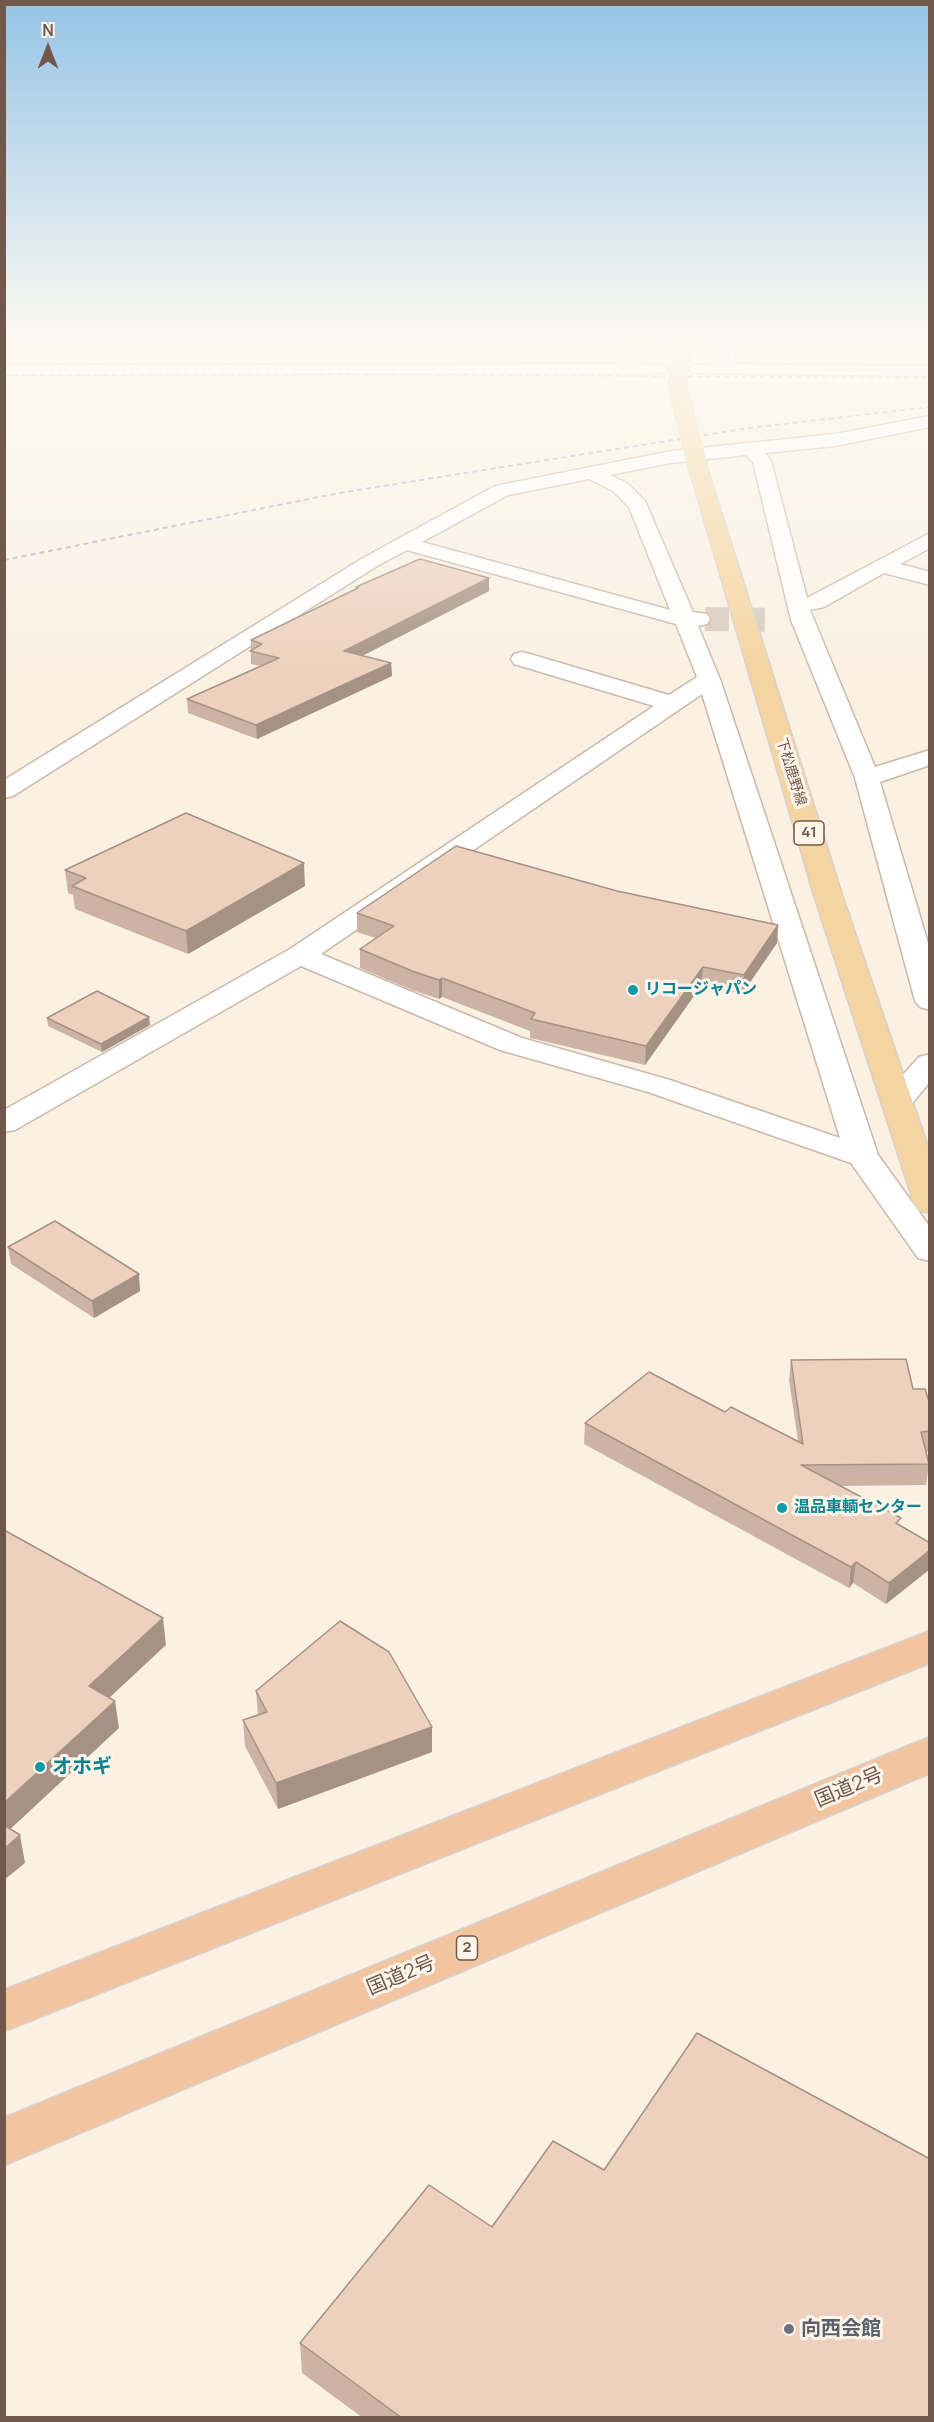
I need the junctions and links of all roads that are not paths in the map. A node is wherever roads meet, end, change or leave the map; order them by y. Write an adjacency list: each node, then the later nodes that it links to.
1 (694, 452): 21 (main road, 下松鹿野線 / 41, bridge)
2 (721, 452): 4 (street)
3 (754, 452): 9 (street)
4 (592, 473): 6 (street); 10 (street)
5 (930, 539): 7 (street)
6 (405, 543): 10 (street); 17 (street)
7 (883, 566): 8 (street); 9 (street)
8 (930, 579)
9 (800, 613): 11 (street); 16 (street)
10 (694, 619): 13 (street)
11 (777, 620)
12 (522, 659): 14 (street)
13 (709, 679): 14 (street); 23 (street)
14 (673, 704): 18 (street)
15 (930, 757): 16 (street)
16 (867, 778): 19 (street)
17 (4, 791)
18 (300, 955): 22 (street); 23 (street)
19 (930, 1001)
20 (930, 1063): 21 (street)
21 (897, 1101): 24 (main road, 下松鹿野線 / 41)
22 (4, 1123)
23 (862, 1156): 25 (street)
24 (929, 1202)
25 (930, 1251)
26 (930, 1646): 28 (highway)
27 (930, 1754): 29 (highway, 国道2号 / 2)
28 (4, 2011)
29 (4, 2142)

